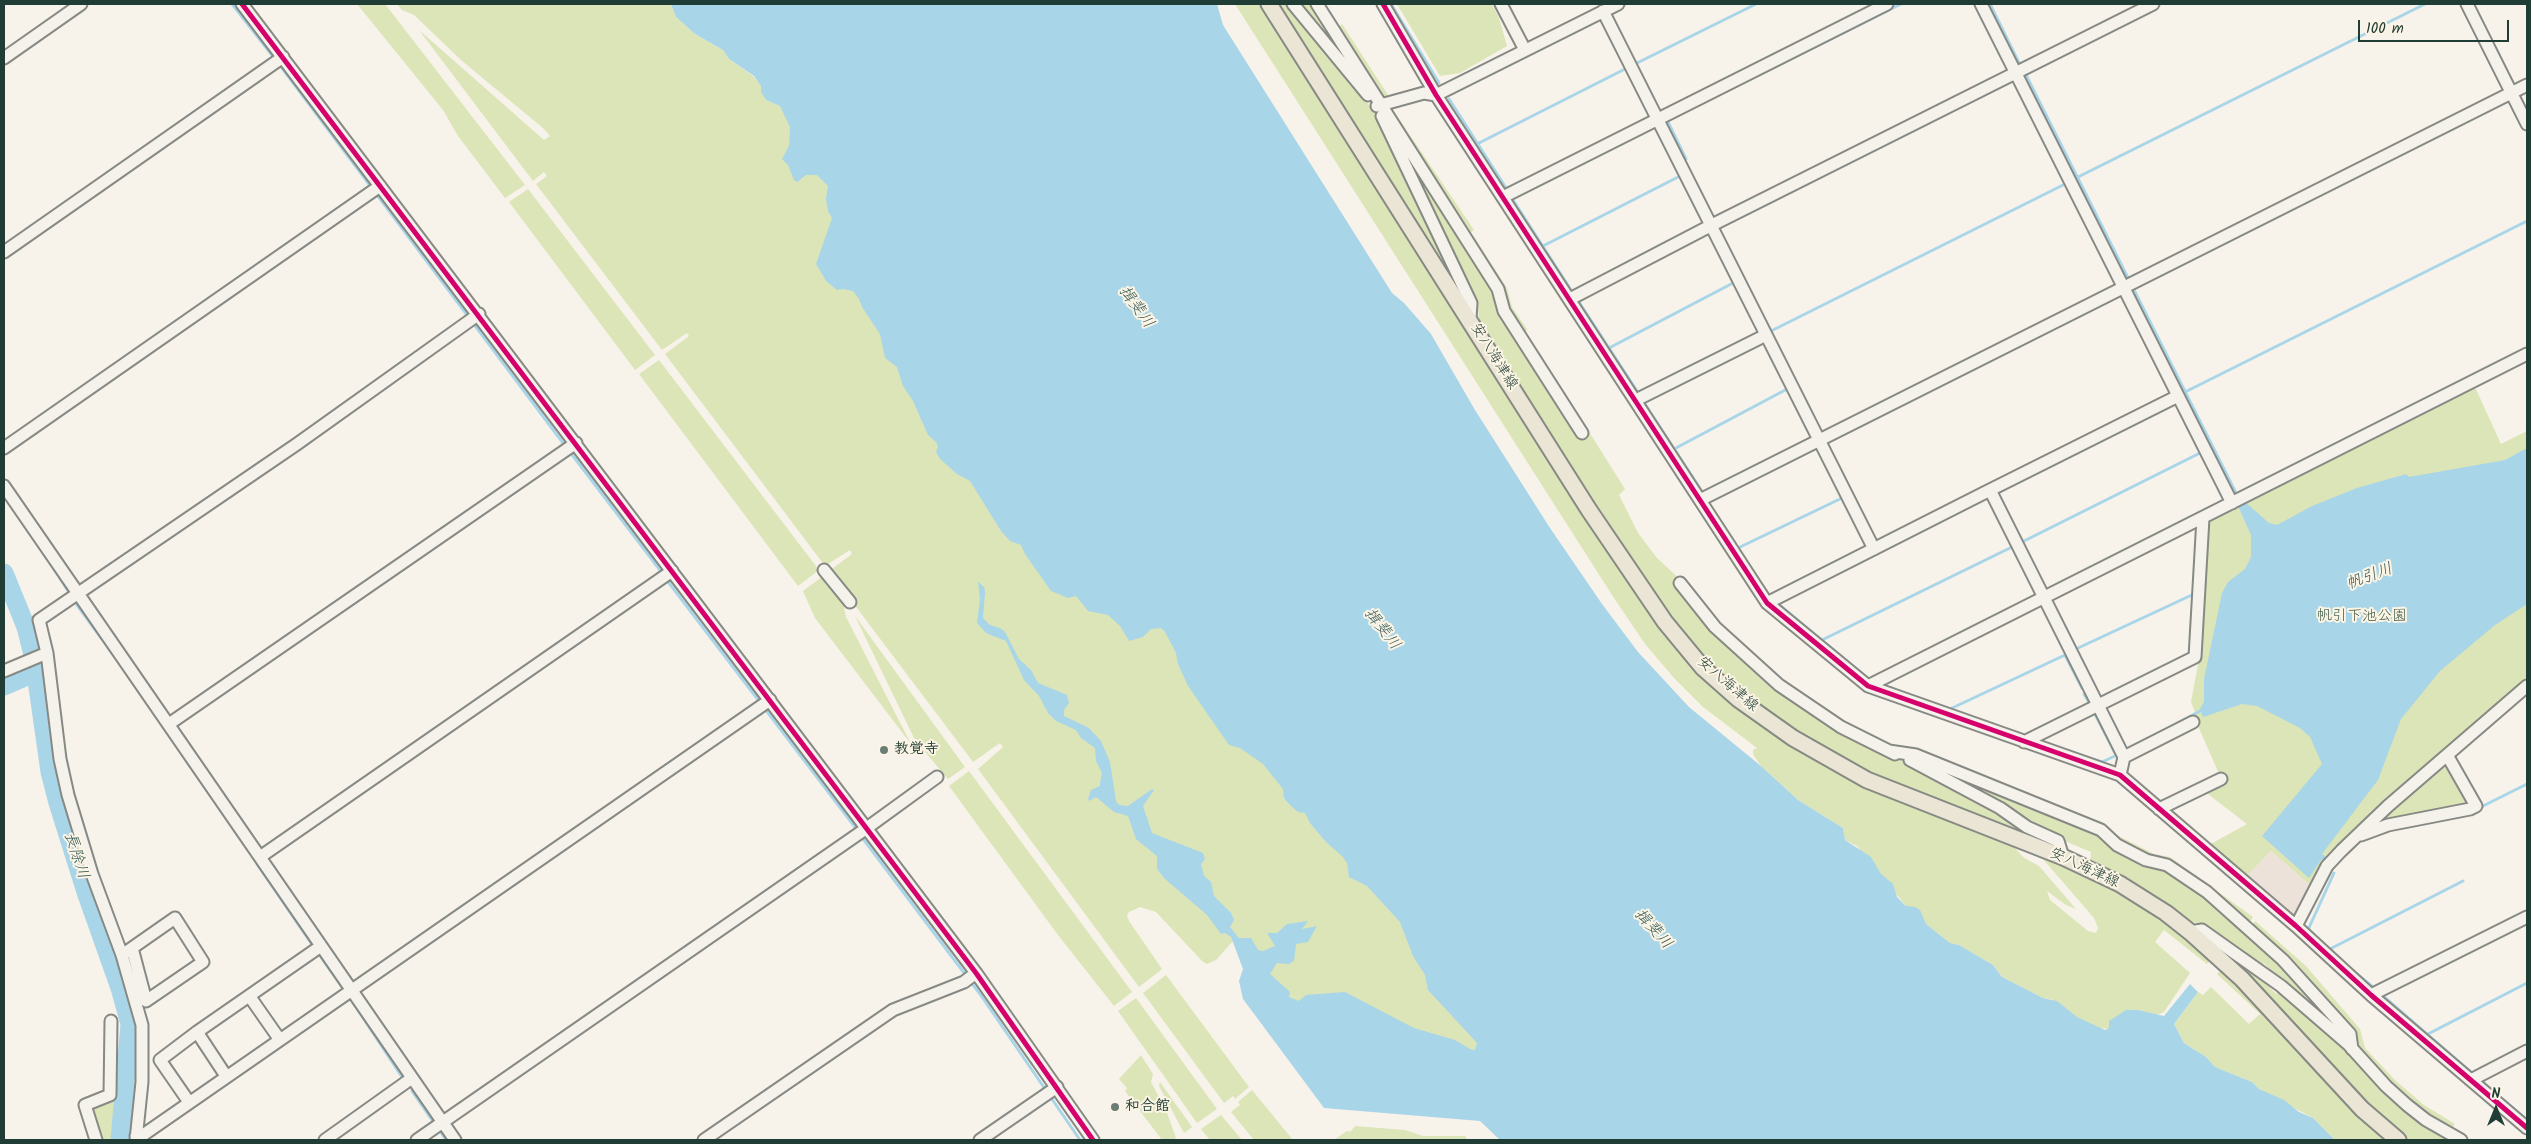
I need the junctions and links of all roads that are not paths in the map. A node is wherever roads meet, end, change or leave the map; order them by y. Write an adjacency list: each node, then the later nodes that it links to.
1 (82, 4): 15 (street)
2 (242, 4): 16 (street)
3 (1269, 4): 31 (main road, 安八海津線)
4 (1293, 4): 21 (street)
5 (1317, 4): 21 (street)
6 (1383, 4): 20 (street)
7 (1501, 4): 14 (street)
8 (1618, 4): 13 (street)
9 (1887, 4): 22 (street)
10 (1981, 4): 17 (street)
11 (2153, 4): 17 (street)
12 (2467, 4): 19 (street)
13 (1603, 11): 14 (street); 22 (street)
14 (1525, 50): 20 (street)
15 (4, 58)
16 (278, 61): 24 (street); 27 (street)
17 (2016, 73): 26 (street); 28 (street)
18 (2527, 85): 19 (street)
19 (2512, 93): 23 (street); 28 (street)
20 (1436, 95): 21 (street); 25 (street)
21 (1379, 105): 31 (street); 36 (street)
22 (1658, 119): 25 (street); 26 (street)
23 (2527, 124)
24 (380, 187): 30 (street); 39 (street)
25 (1503, 197): 29 (street)
26 (1712, 225): 29 (street); 32 (street)
27 (4, 252)
28 (2125, 288): 34 (street); 37 (street)
29 (1570, 299): 35 (street)
30 (477, 315): 38 (street); 49 (street)
31 (1470, 319): 72 (main road, 安八海津線)
32 (1766, 335): 35 (street); 37 (street)
33 (2527, 354): 43 (street)
34 (2178, 396): 41 (street); 43 (street)
35 (1636, 400): 42 (street)
36 (1582, 432)
37 (1820, 442): 42 (street); 45 (street)
38 (575, 444): 47 (street); 60 (street)
39 (4, 448)
40 (4, 486): 49 (street)
41 (1990, 490): 45 (street); 50 (street)
42 (1700, 500): 52 (street)
43 (2237, 501): 44 (street)
44 (2202, 518): 50 (street); 58 (street)
45 (1874, 549): 52 (street)
46 (824, 570): 51 (street)
47 (671, 572): 57 (street); 71 (street)
48 (1680, 583): 62 (street)
49 (76, 594): 53 (street); 60 (street)
50 (2044, 597): 55 (street); 58 (street)
51 (850, 602)
52 (1767, 603): 55 (street)
53 (44, 654): 54 (street); 78 (street)
54 (4, 672)
55 (1868, 686): 61 (street)
56 (2527, 686): 63 (street)
57 (769, 700): 69 (street); 80 (street)
58 (2098, 706): 61 (street); 64 (street)
59 (2193, 722): 64 (street)
60 (169, 724): 71 (street)
61 (2024, 742): 65 (street)
62 (1889, 751): 72 (street); 86 (street)
63 (2447, 755): 70 (street); 70 (street)
64 (2124, 758): 65 (street)
65 (2120, 776): 68 (street)
66 (937, 777): 69 (street)
67 (2221, 780): 68 (street)
68 (2159, 809): 74 (street)
69 (861, 832): 79 (street); 93 (street)
70 (2355, 838): 74 (street)
71 (260, 857): 76 (street)
72 (2063, 857): 75 (main road, 安八海津線)
73 (2527, 917): 81 (street)
74 (2296, 926): 81 (street)
75 (2190, 932): 86 (street); 103 (main road, 安八海津線)
76 (321, 946): 80 (street); 82 (street)
77 (132, 948): 77 (street); 78 (street)
78 (122, 955): 95 (street)
79 (975, 974): 91 (street); 100 (street)
80 (352, 990): 85 (street); 89 (street)
81 (2371, 995): 90 (street)
82 (250, 997): 84 (street); 85 (street)
83 (111, 1021): 96 (street)
84 (197, 1032): 88 (street); 92 (street)
85 (280, 1040): 88 (street)
86 (2352, 1049): 104 (street)
87 (2527, 1051): 90 (street)
88 (226, 1076): 92 (street)
89 (412, 1078): 93 (street); 97 (street)
90 (2471, 1080): 94 (street)
91 (1056, 1088): 101 (street); 102 (street)
92 (189, 1102): 95 (street)
93 (442, 1123): 98 (street); 99 (street)
94 (2527, 1128)
95 (136, 1138)
96 (94, 1140)
97 (326, 1140)
98 (416, 1140)
99 (455, 1140)
100 (704, 1140)
101 (980, 1140)
102 (1093, 1140)
103 (2398, 1140)
104 (2461, 1140)

